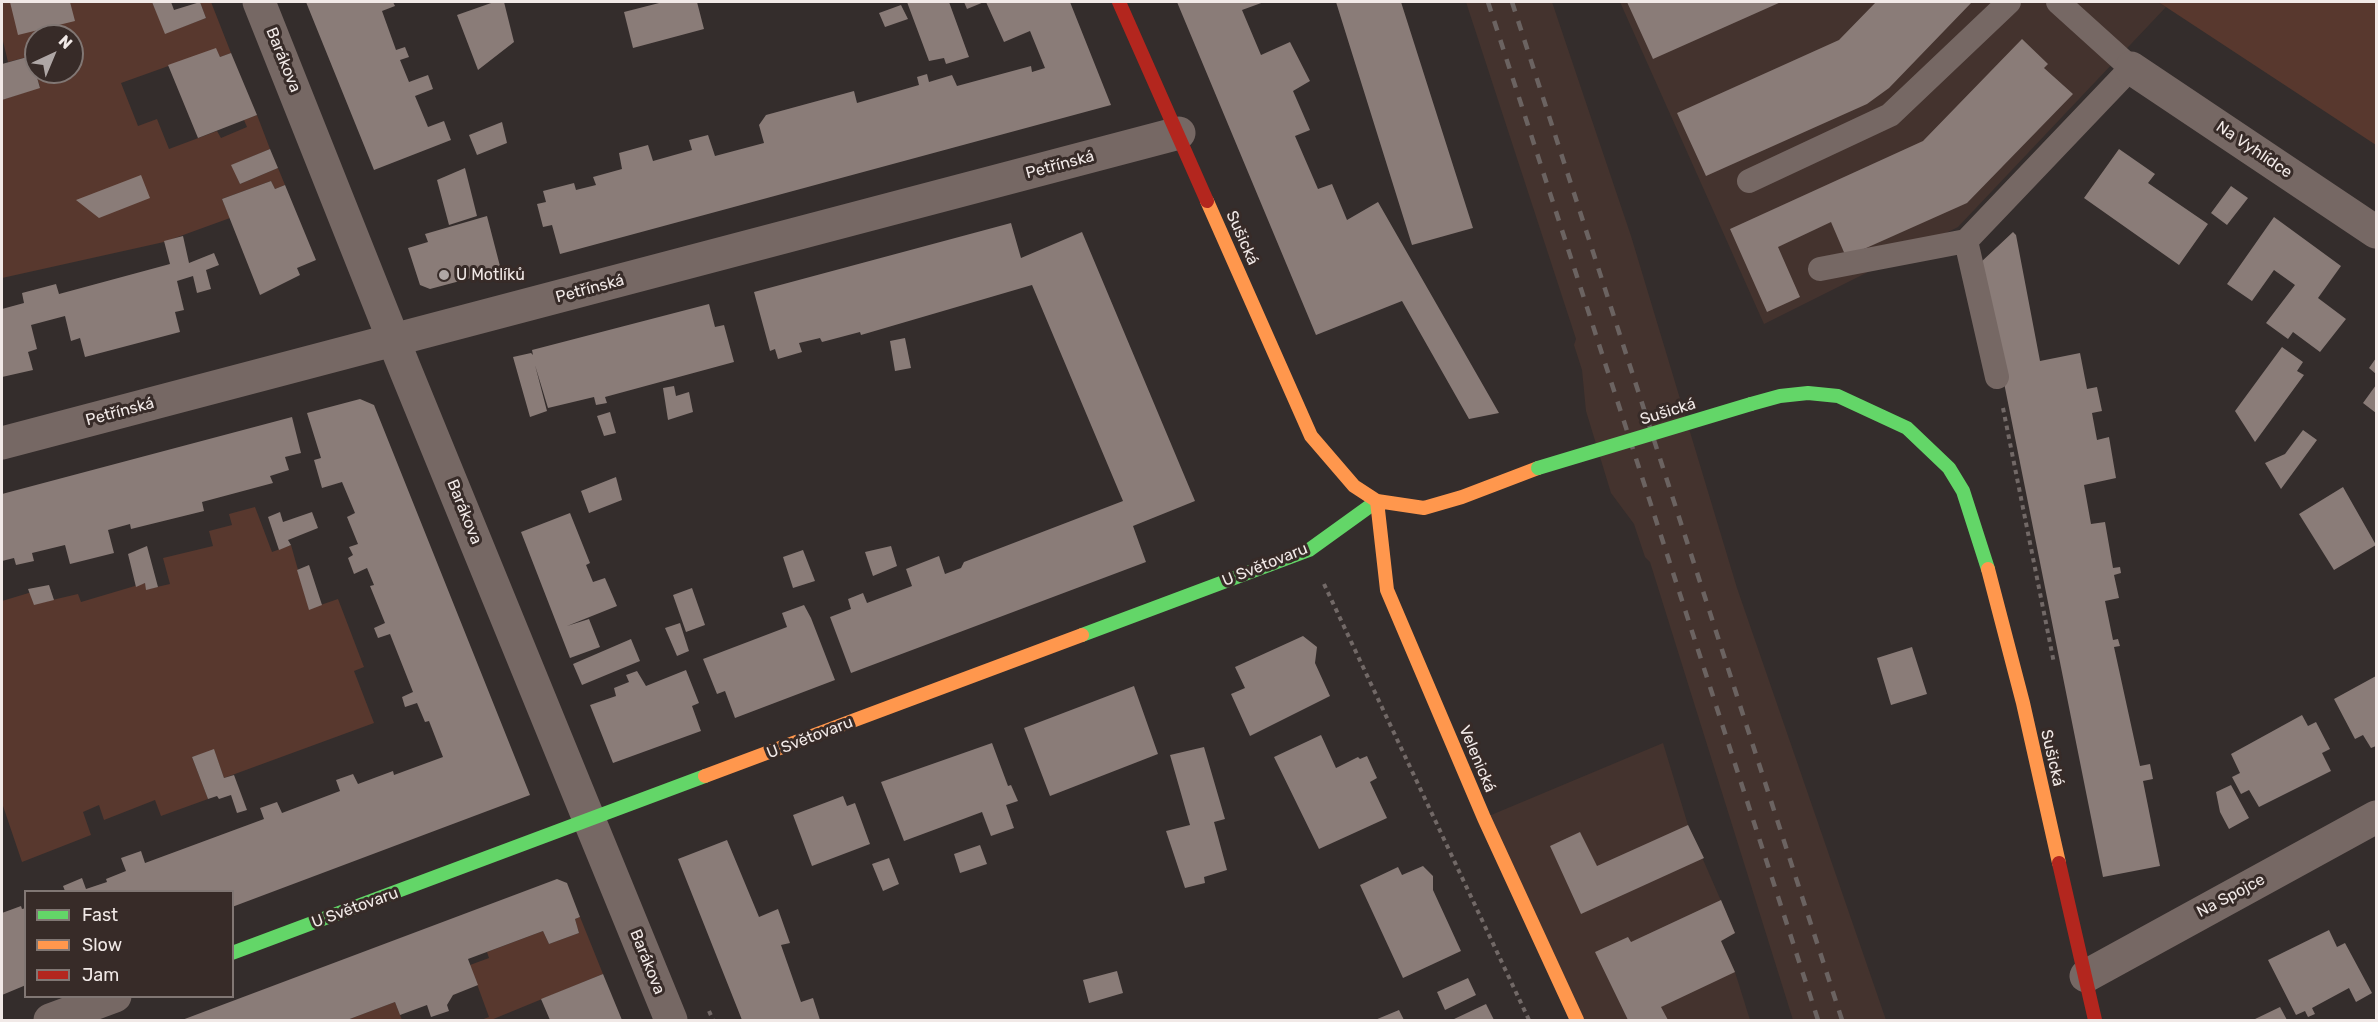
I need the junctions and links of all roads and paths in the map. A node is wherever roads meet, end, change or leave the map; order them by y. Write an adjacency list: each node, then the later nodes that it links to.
1 (260, 2): 11 (street, Barákova)
2 (1119, 2): 6 (street, Sušická)
3 (2009, 2): 7 (lane)
4 (2058, 2): 5 (lane)
5 (2131, 68): 8 (street, Na Vyhlídce); 9 (lane)
6 (1179, 134): 11 (street, Petřínská); 14 (street, Sušická)
7 (1749, 181)
8 (2376, 232)
9 (1966, 241): 10 (lane); 12 (lane)
10 (1820, 268)
11 (394, 340): 13 (street, Petřínská); 17 (street, Barákova)
12 (1997, 377)
13 (2, 443)
14 (1377, 501): 15 (street, U Světovaru); 19 (street, Sušická, bridge); 24 (street, Velenická)
15 (1309, 550): 17 (street, U Světovaru); 23 (path)
16 (2376, 817): 19 (street, Na Spojce)
17 (590, 821): 18 (street, U Světovaru); 22 (street, Barákova)
18 (234, 952)
19 (2086, 976): 25 (street, Sušická)
20 (110, 998): 21 (street)
21 (50, 1020)
22 (670, 1020)
23 (1529, 1020)
24 (1577, 1020)
25 (2095, 1020)

